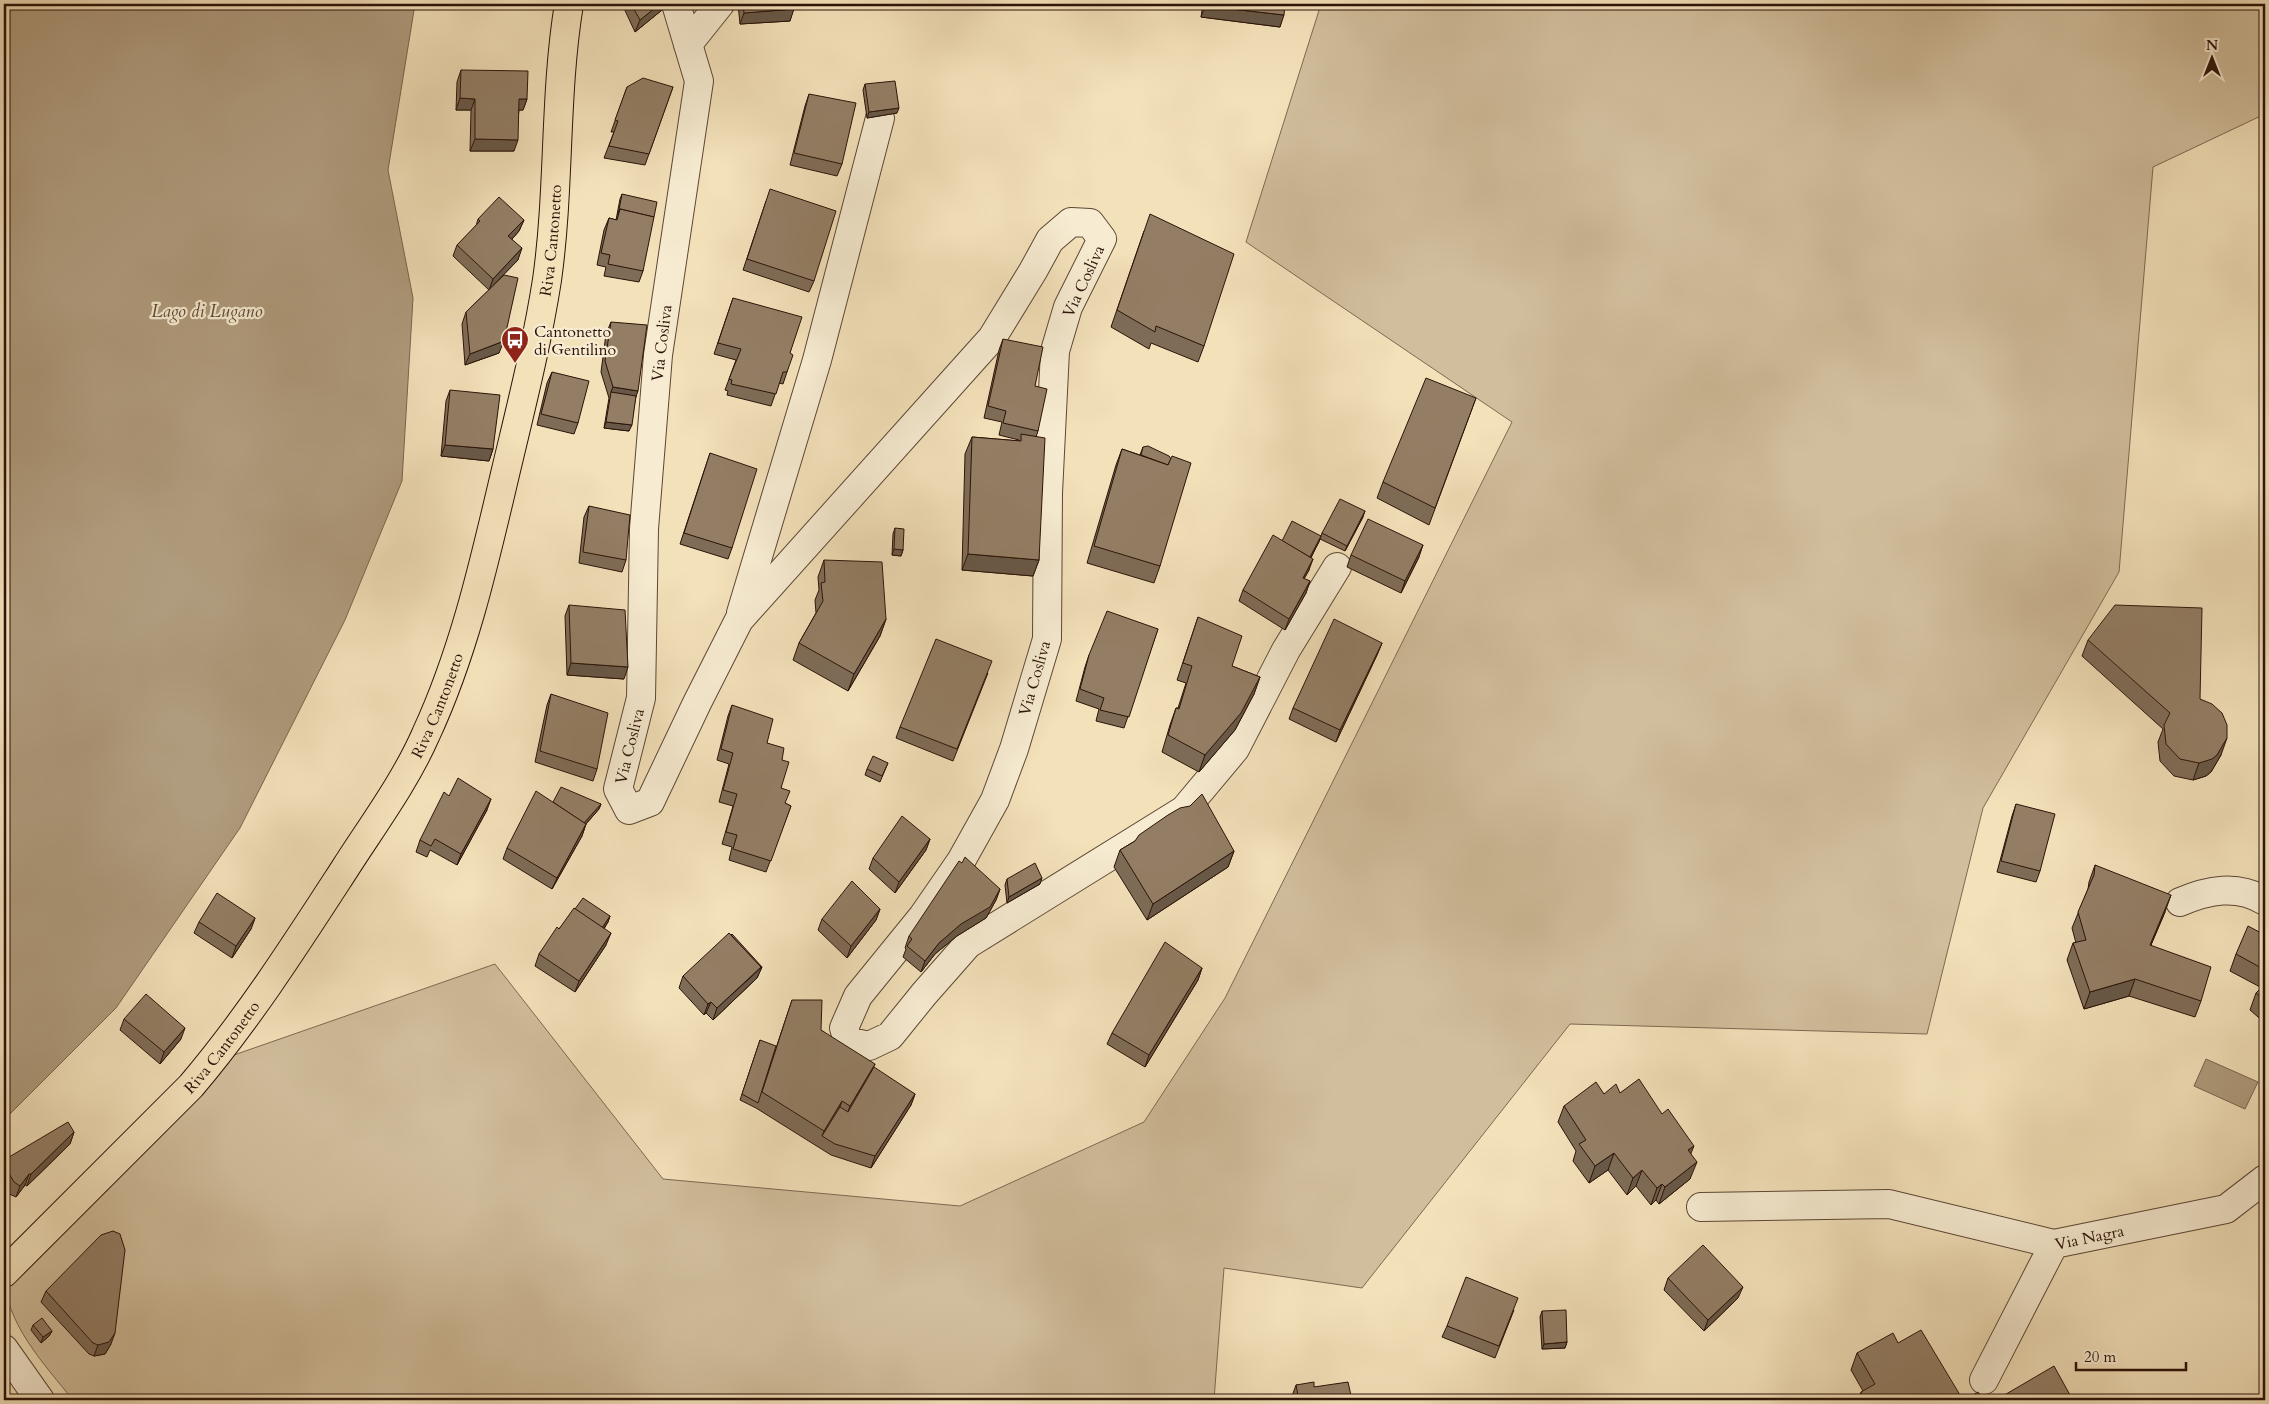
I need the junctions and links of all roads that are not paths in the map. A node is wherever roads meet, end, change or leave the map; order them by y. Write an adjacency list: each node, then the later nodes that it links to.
1 (568, 4): 13 (main road, Riva Cantonetto)
2 (676, 4): 4 (street, Via Cosliva)
3 (720, 4): 4 (street)
4 (688, 44): 7 (street, Via Cosliva)
5 (880, 118): 7 (street)
6 (1338, 567): 7 (street, Via Cosliva)
7 (739, 620)
8 (2265, 901): 9 (street)
9 (2180, 902)
10 (2265, 1180): 12 (street, Via Nagra)
11 (1702, 1207): 12 (street)
12 (2054, 1244): 15 (street, Via Nagra)
13 (4, 1273)
14 (4, 1349): 16 (street)
15 (1984, 1380)
16 (40, 1400)

